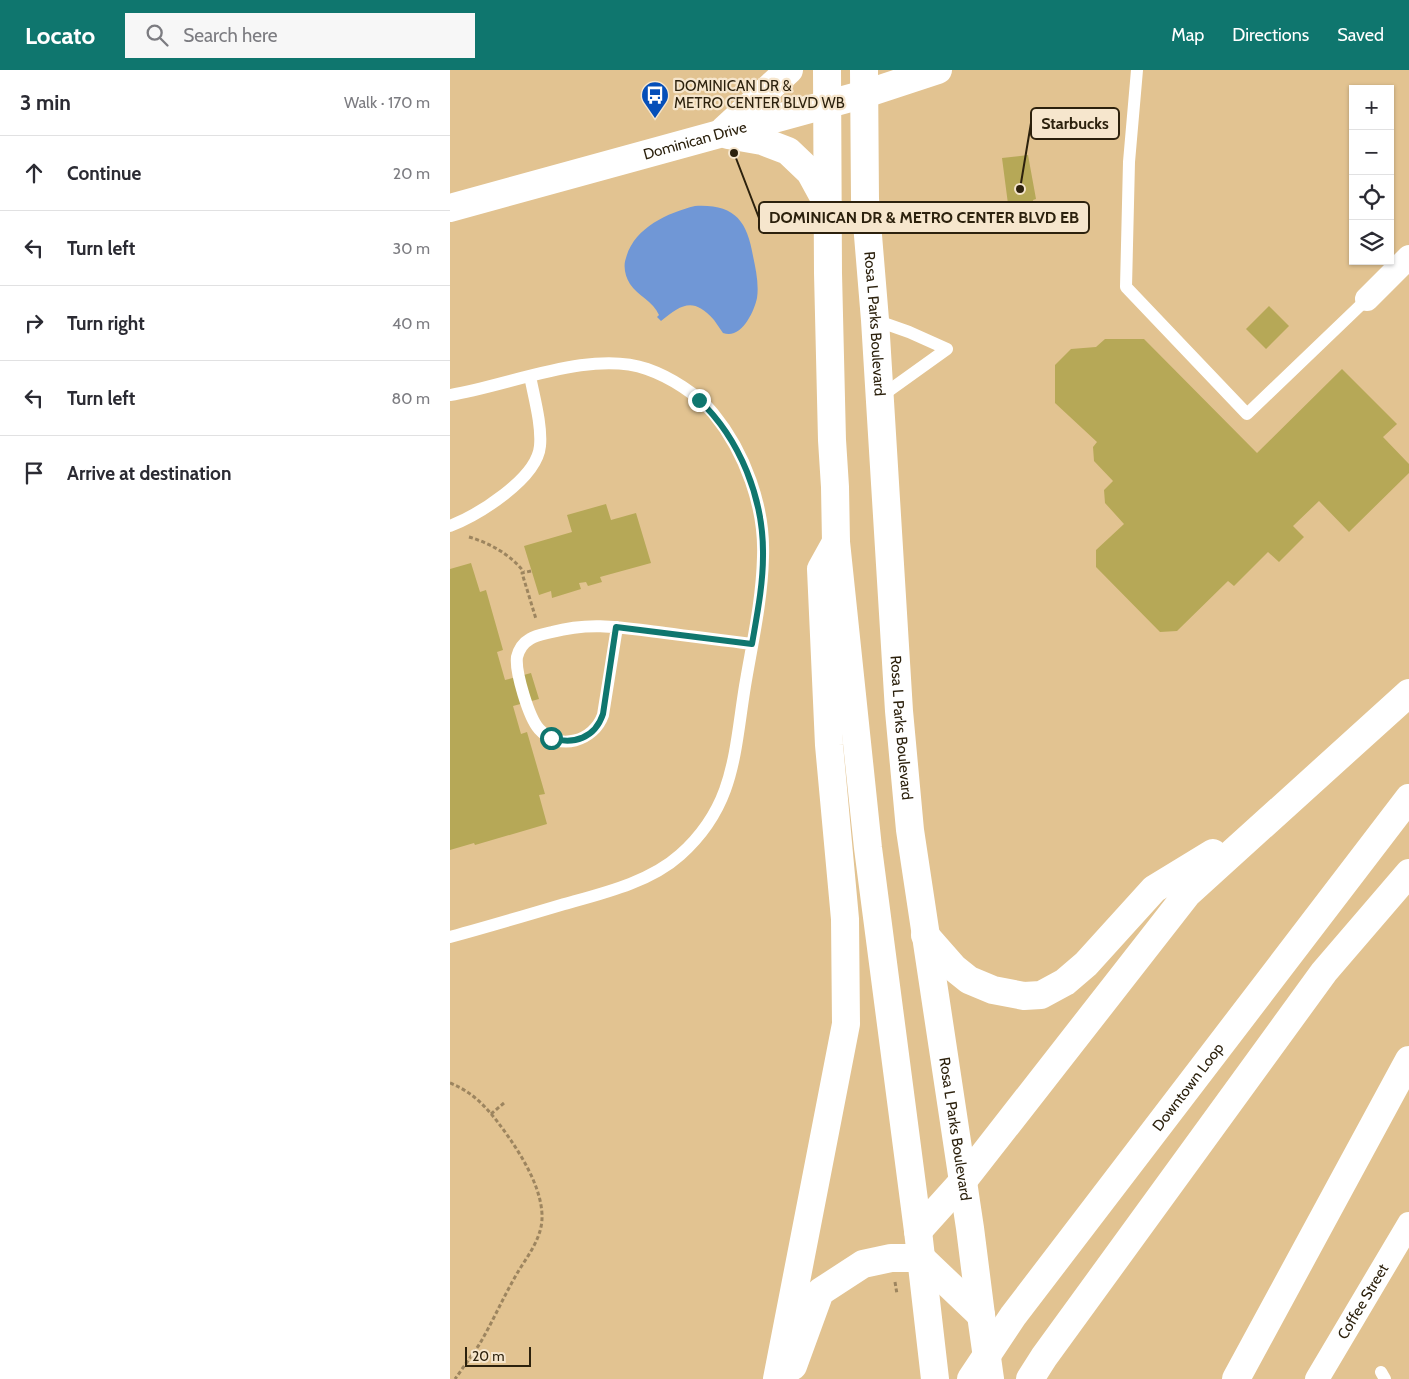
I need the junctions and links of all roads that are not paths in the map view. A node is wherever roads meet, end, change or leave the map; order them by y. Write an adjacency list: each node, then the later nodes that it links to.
1 (789, 70): 7 (main road)
2 (827, 70): 6 (main road)
3 (938, 70): 5 (main road, Dominican Drive)
4 (1137, 70): 11 (lane)
5 (864, 82): 6 (main road, Dominican Drive); 12 (main road, Rosa L Parks Boulevard)
6 (828, 104): 7 (main road, Dominican Drive); 8 (main road)
7 (719, 134): 8 (main road); 9 (main road, Dominican Drive)
8 (828, 205): 17 (main road)
9 (450, 208)
10 (1409, 257): 11 (street)
11 (1367, 299)
12 (875, 320): 15 (main road, Rosa L Parks Boulevard); 15 (lane)
13 (530, 376): 14 (lane); 16 (lane); 19 (lane)
14 (450, 394)
15 (880, 397): 24 (main road, Rosa L Parks Boulevard)
16 (450, 526)
17 (836, 542): 29 (main road); 32 (main road)
18 (616, 627): 18 (lane); 19 (lane)
19 (752, 644): 25 (lane)
20 (1409, 694): 22 (main road)
21 (1409, 798): 35 (main road, Downtown Loop)
22 (1268, 820): 24 (main road); 27 (main road)
23 (1409, 873): 37 (main road)
24 (925, 935): 27 (main road, Rosa L Parks Boulevard)
25 (450, 937)
26 (1409, 1060): 38 (main road)
27 (963, 1181): 29 (main road); 31 (main road, Rosa L Parks Boulevard)
28 (1409, 1225): 39 (street, Coffee Street)
29 (918, 1231): 30 (main road)
30 (921, 1258): 31 (main road); 33 (main road); 34 (main road)
31 (980, 1315): 36 (main road, Rosa L Parks Boulevard)
32 (777, 1379)
33 (788, 1379)
34 (935, 1379)
35 (971, 1379)
36 (990, 1379)
37 (1030, 1379)
38 (1236, 1379)
39 (1318, 1379)

